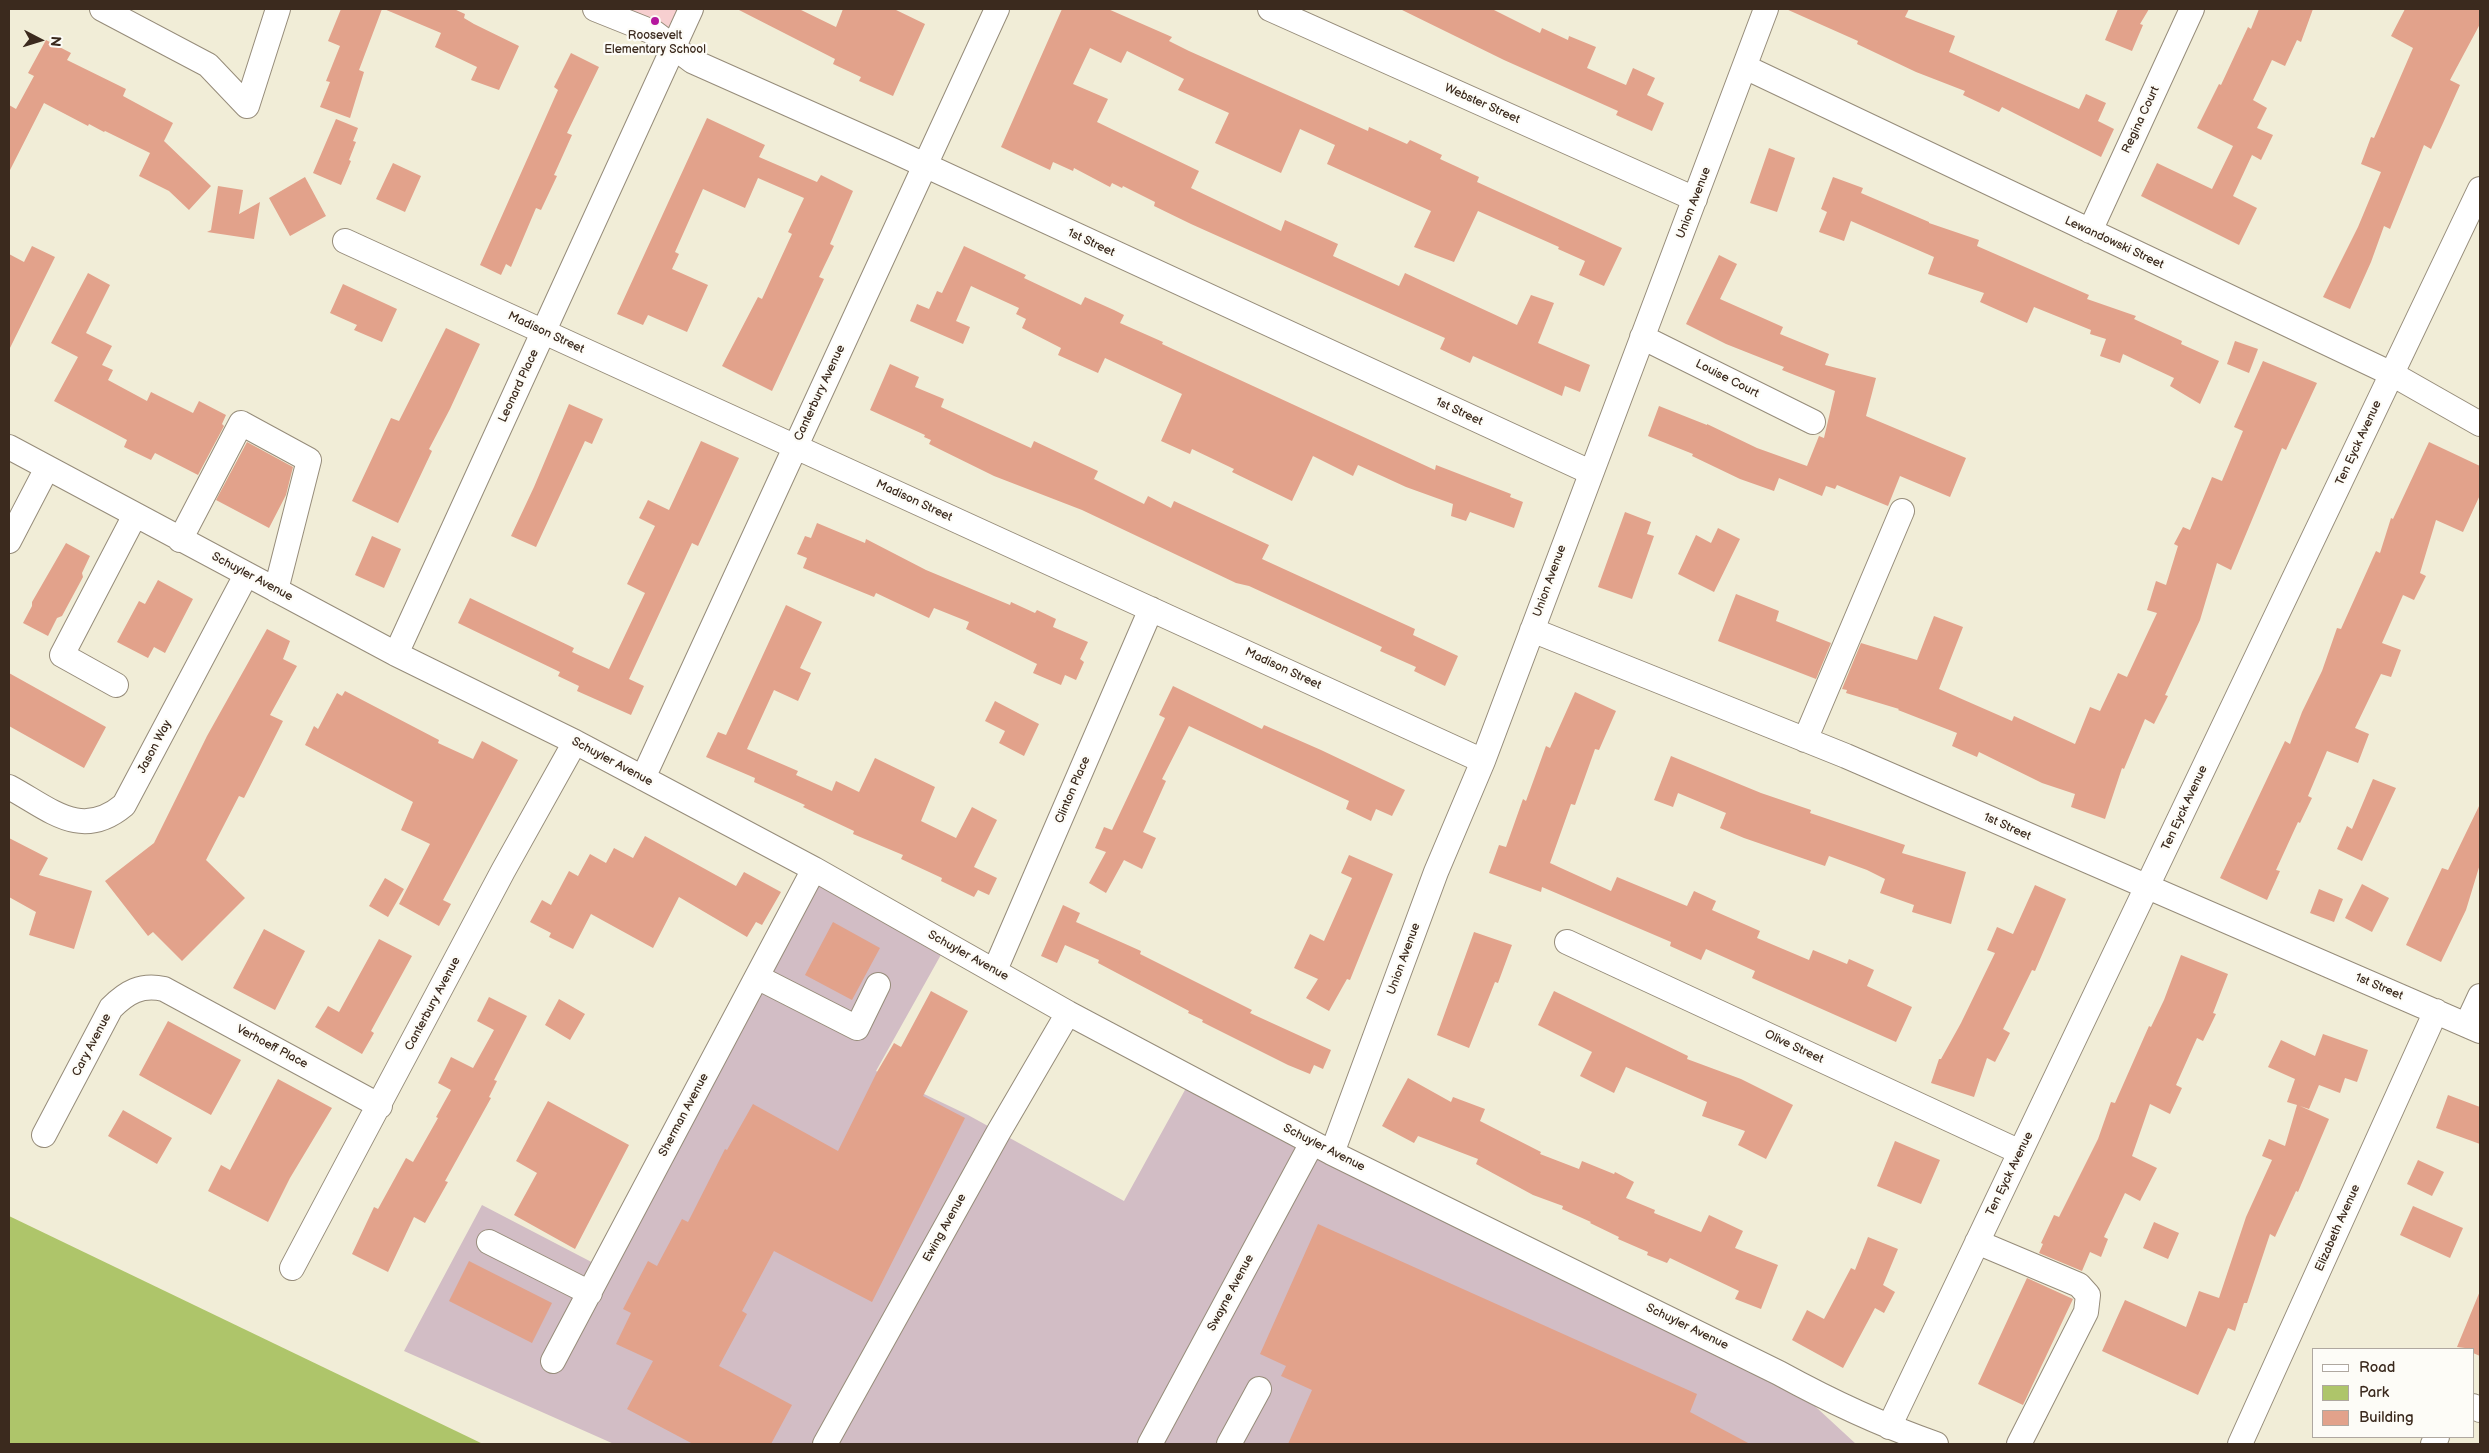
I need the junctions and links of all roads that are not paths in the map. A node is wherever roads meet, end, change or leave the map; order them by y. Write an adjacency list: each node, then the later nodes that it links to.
1 (102, 9): 2 (street)
2 (278, 9)
3 (595, 9): 9 (street, 1st Street)
4 (692, 9): 9 (street, Leonard Place)
5 (997, 9): 11 (street, Canterbury Avenue)
6 (1270, 9): 13 (street, Webster Street)
7 (1766, 9): 10 (street, Union Avenue)
8 (2192, 9): 14 (street, Regina Court)
9 (674, 48): 11 (street, 1st Street); 16 (street, Leonard Place)
10 (1745, 67): 13 (street, Union Avenue); 14 (street, Lewandowski Street)
11 (924, 167): 22 (street, Canterbury Avenue); 24 (street, 1st Street)
12 (2480, 189): 18 (street, Ten Eyck Avenue)
13 (1695, 199): 17 (street, Union Avenue)
14 (2090, 231): 18 (street, Lewandowski Street)
15 (345, 241): 16 (street, Madison Street)
16 (544, 332): 22 (street, Madison Street); 33 (street, Leonard Place)
17 (1642, 337): 19 (street, Louise Court); 24 (street, Union Avenue)
18 (2392, 374): 20 (street, Lewandowski Street); 41 (street, Ten Eyck Avenue)
19 (1813, 422)
20 (2480, 424)
21 (9, 447): 23 (street, Schuyler Avenue)
22 (795, 447): 31 (street, Madison Street); 38 (street, Canterbury Avenue)
23 (47, 468): 26 (street, Schuyler Avenue); 28 (street)
24 (1590, 472): 32 (street, Union Avenue)
25 (1902, 511): 35 (street)
26 (135, 515): 27 (street, Schuyler Avenue); 34 (street)
27 (180, 540): 29 (street, Schuyler Avenue); 30 (street)
28 (9, 541)
29 (246, 575): 30 (street, Schuyler Avenue); 39 (street, Jason Way)
30 (276, 590): 33 (street, Schuyler Avenue)
31 (1151, 609): 37 (street, Madison Street); 43 (street, Clinton Place)
32 (1532, 630): 35 (street, 1st Street); 37 (street, Union Avenue)
33 (396, 654): 36 (street, Schuyler Avenue)
34 (116, 685)
35 (1805, 740): 41 (street, 1st Street)
36 (575, 742): 38 (street, Schuyler Avenue); 51 (street, Canterbury Avenue)
37 (1484, 761): 53 (street, Union Avenue)
38 (643, 778): 40 (street, Schuyler Avenue)
39 (9, 787)
40 (814, 869): 43 (street, Schuyler Avenue); 44 (street, Sherman Avenue)
41 (2147, 888): 48 (street, 1st Street); 54 (street, Ten Eyck Avenue)
42 (1567, 942): 54 (street, Olive Street)
43 (994, 970): 49 (street, Schuyler Avenue)
44 (757, 977): 45 (street); 58 (street, Sherman Avenue)
45 (878, 985)
46 (164, 989): 51 (street, Verhoeff Place); 52 (street, Cary Avenue)
47 (2480, 996): 50 (street)
48 (2436, 1011): 50 (street, 1st Street); 67 (street, Elizabeth Avenue)
49 (1068, 1014): 53 (street, Schuyler Avenue); 62 (street, Ewing Avenue)
50 (2473, 1028)
51 (380, 1106): 57 (street, Canterbury Avenue)
52 (44, 1135)
53 (1322, 1148): 61 (street, Schuyler Avenue); 63 (street, Swayne Avenue)
54 (2020, 1152): 56 (street, Ten Eyck Avenue)
55 (489, 1242): 58 (street)
56 (1977, 1242): 61 (street, Ten Eyck Avenue); 66 (street)
57 (292, 1268)
58 (590, 1293): 59 (street, Sherman Avenue)
59 (554, 1362)
60 (1259, 1389): 64 (street)
61 (1889, 1427): 65 (street, Schuyler Avenue)
62 (825, 1444)
63 (1150, 1444)
64 (1229, 1444)
65 (1936, 1444)
66 (2019, 1444)
67 (2240, 1444)

